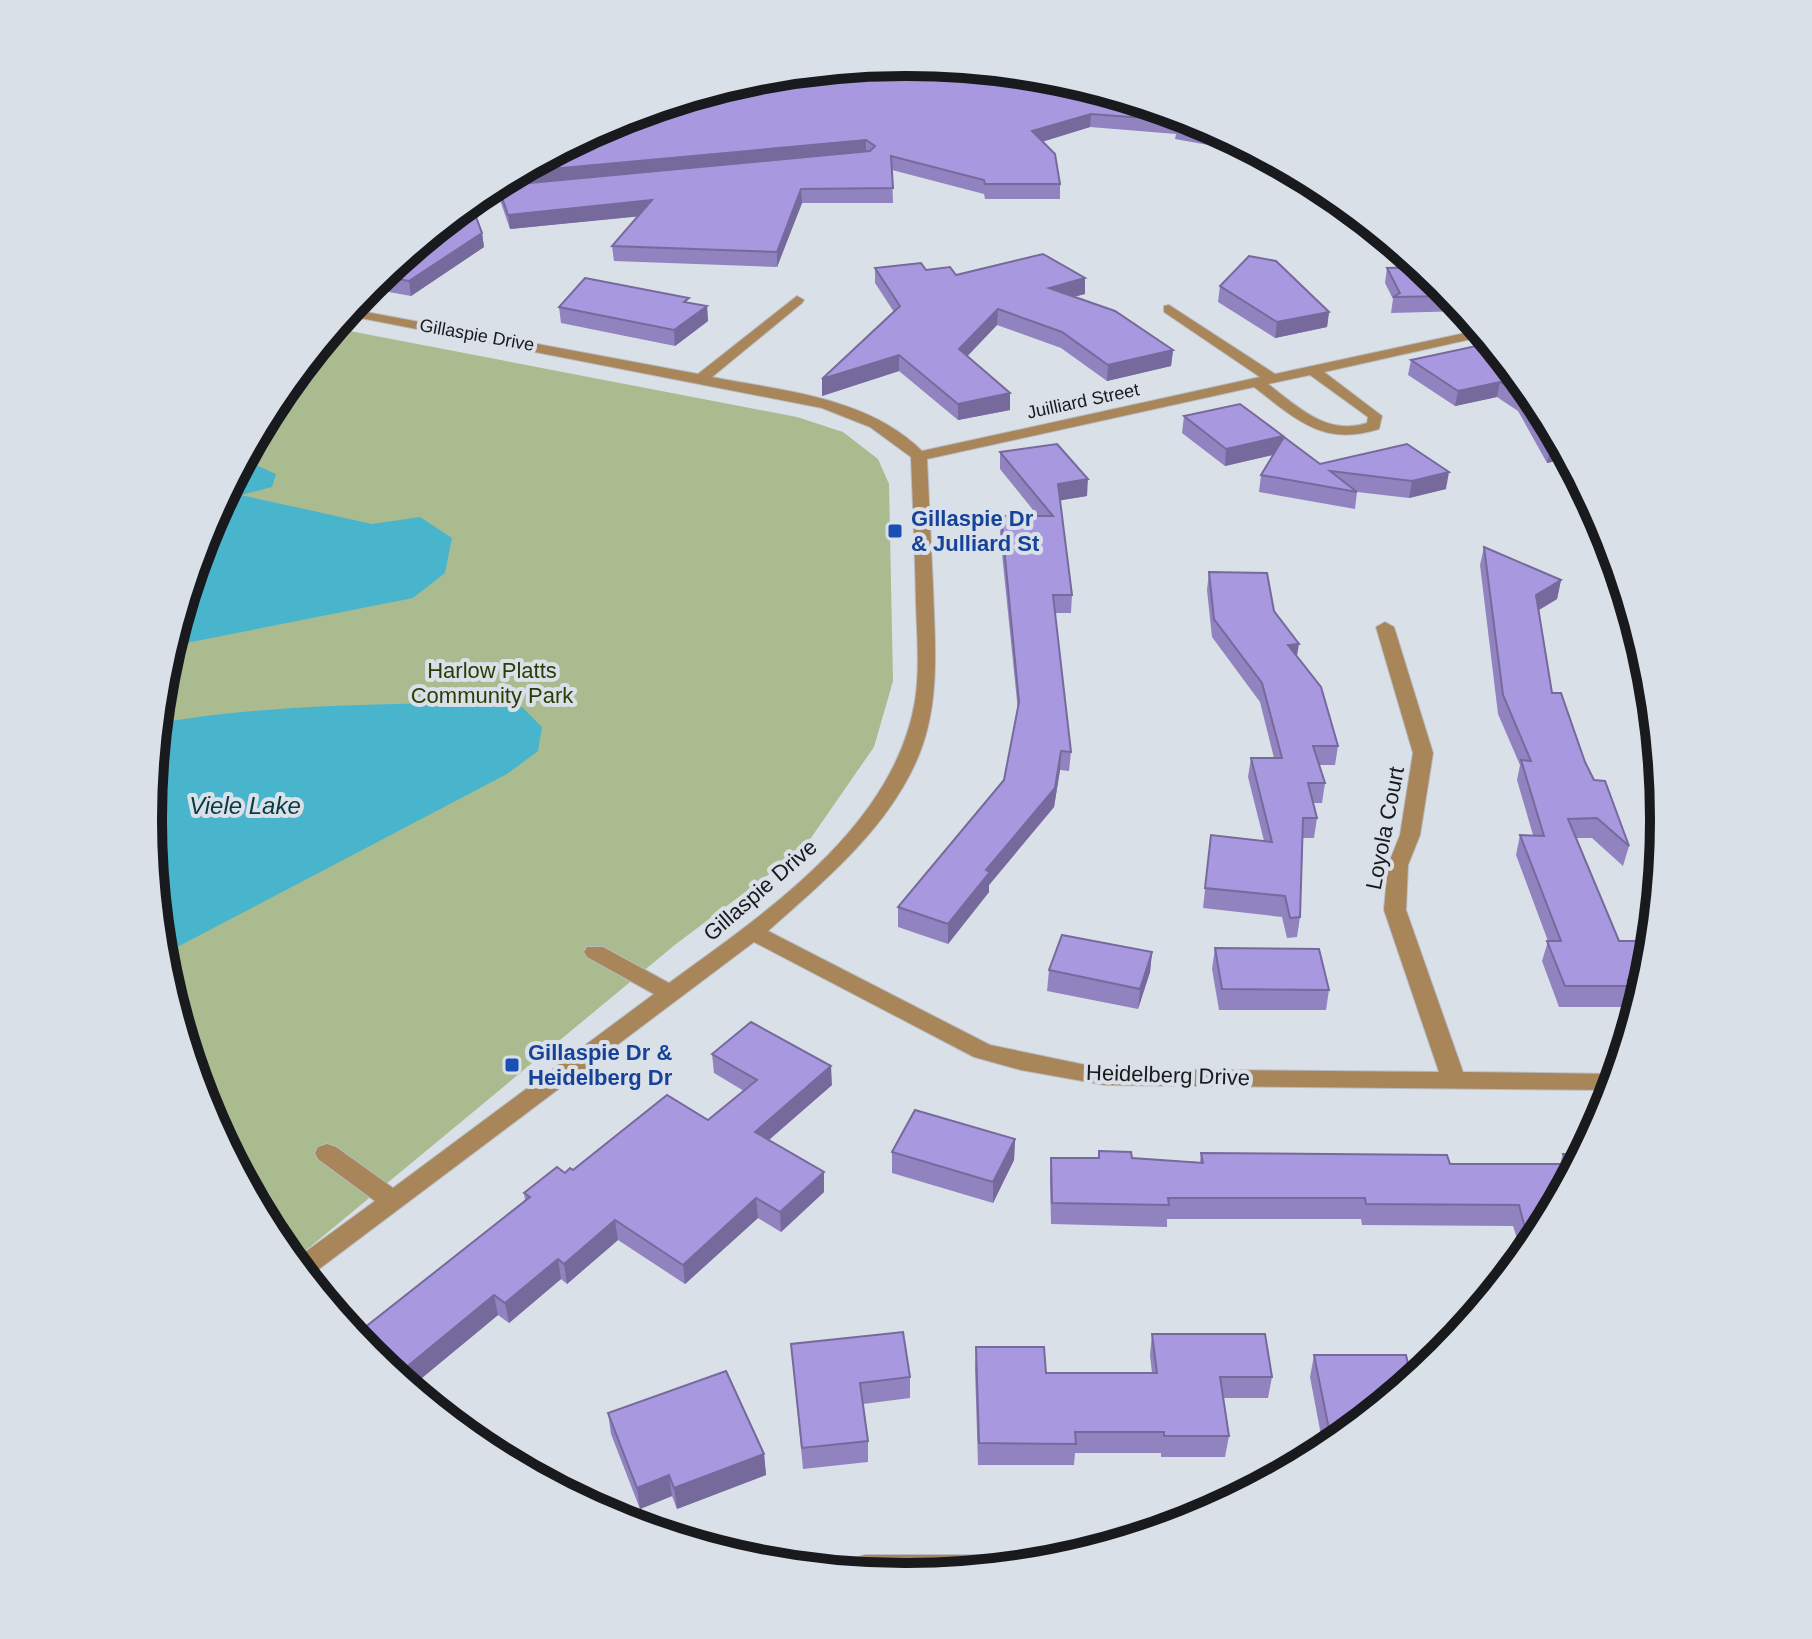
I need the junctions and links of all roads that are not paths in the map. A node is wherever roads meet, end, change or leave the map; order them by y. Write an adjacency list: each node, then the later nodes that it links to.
1 (539, 191): 2 (street)
2 (504, 194)
3 (797, 300): 8 (street)
4 (1169, 309): 9 (street)
5 (361, 315): 8 (street, Gillaspie Drive)
6 (1470, 336): 7 (street, Juilliard Street)
7 (1312, 370): 9 (street, Juilliard Street); 9 (street)
8 (701, 379): 10 (street, Gillaspie Drive)
9 (1263, 380): 10 (street, Juilliard Street)
10 (919, 456): 12 (street, Gillaspie Drive)
11 (1385, 627): 15 (street, Loyola Court)
12 (753, 932): 14 (street, Gillaspie Drive); 15 (street, Heidelberg Drive)
13 (595, 952): 14 (street)
14 (671, 994): 18 (street, Gillaspie Drive)
15 (1454, 1081): 16 (street, Heidelberg Drive)
16 (1601, 1082)
17 (327, 1153): 18 (street)
18 (393, 1201): 19 (street, Gillaspie Drive)
19 (310, 1263)

